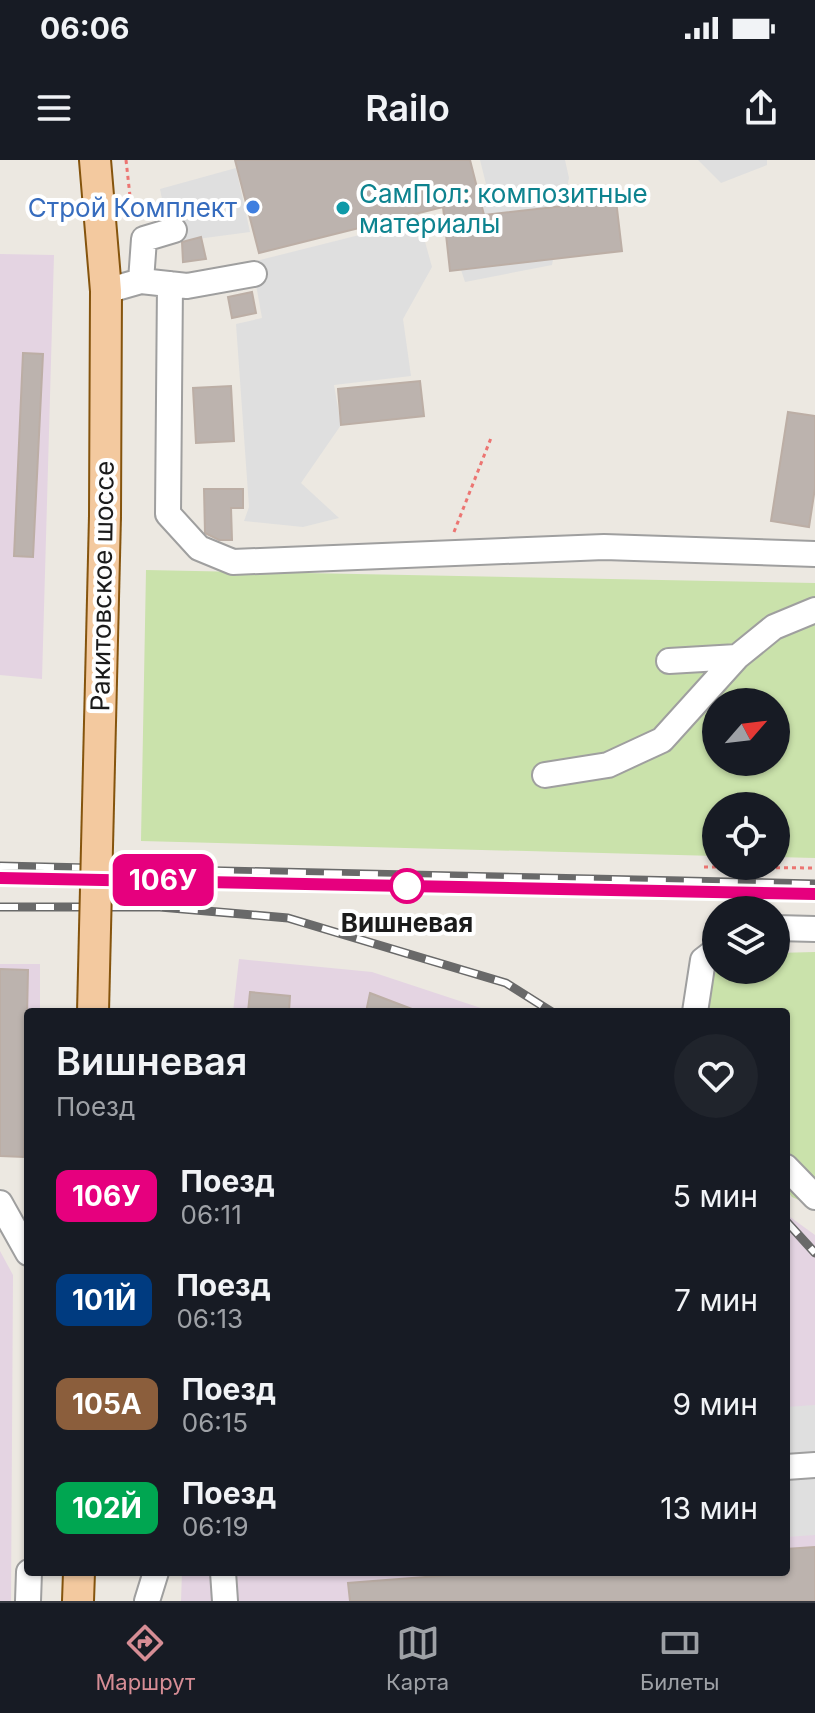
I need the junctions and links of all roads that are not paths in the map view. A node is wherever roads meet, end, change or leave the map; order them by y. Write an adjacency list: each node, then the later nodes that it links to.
1 (95, 160): 6 (main road, Ракитовское шоссе)
2 (174, 230): 4 (street)
3 (254, 274): 5 (street)
4 (141, 281): 5 (street); 6 (street)
5 (170, 284): 7 (street)
6 (106, 291): 15 (main road, Ракитовское шоссе, bridge)
7 (815, 554)
8 (815, 610): 9 (street)
9 (737, 657): 10 (street); 11 (street)
10 (669, 661)
11 (545, 775)
12 (790, 928): 13 (street)
13 (815, 929)
14 (702, 966): 16 (street)
15 (93, 1008)
16 (696, 1008)
17 (790, 1171): 18 (street)
18 (815, 1197)
19 (0, 1203): 20 (street)
20 (24, 1246)
21 (815, 1465): 22 (street)
22 (790, 1467)
23 (29, 1576): 27 (street)
24 (79, 1576): 28 (main road)
25 (155, 1576): 29 (street)
26 (223, 1576): 30 (street)
27 (28, 1601)
28 (78, 1601)
29 (147, 1601)
30 (225, 1601)

